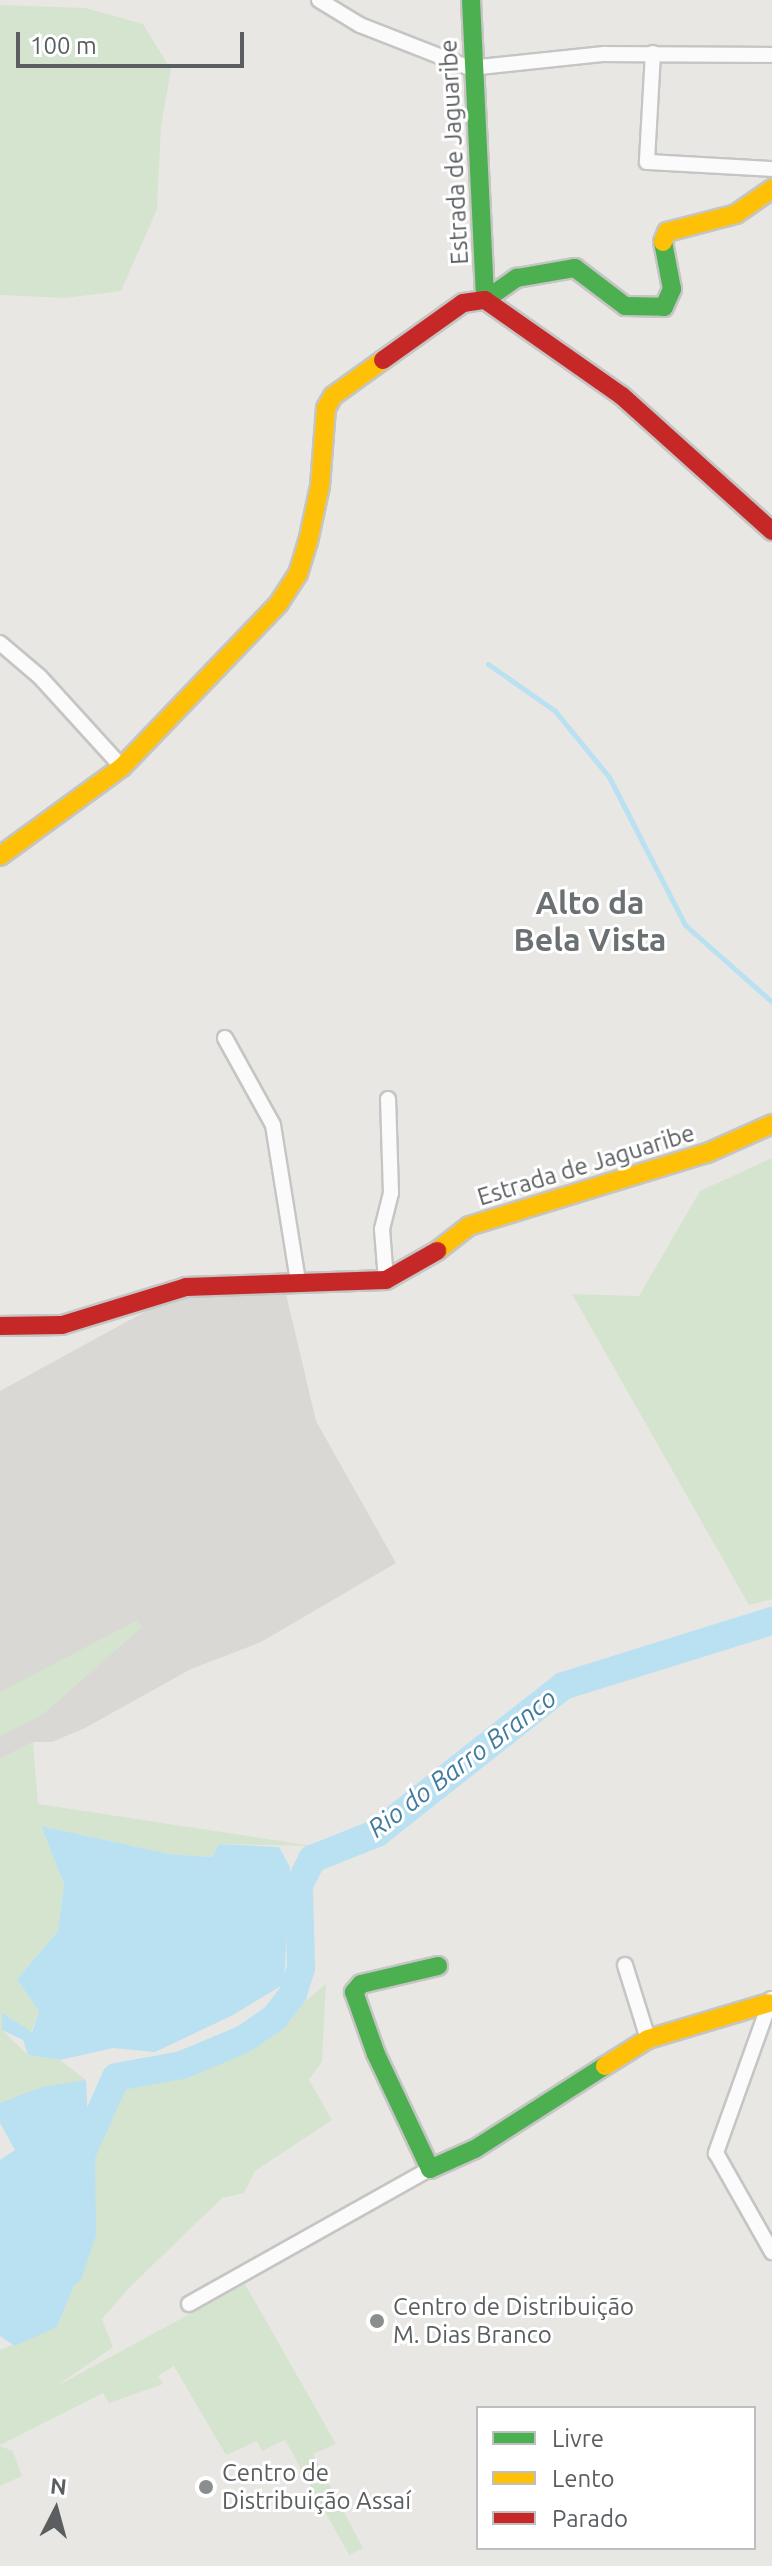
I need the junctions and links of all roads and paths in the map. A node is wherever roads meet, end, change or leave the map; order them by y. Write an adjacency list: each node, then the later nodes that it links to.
1 (319, 0): 5 (street)
2 (471, 0): 5 (street, Estrada de Jaguaribe)
3 (653, 53): 4 (street); 5 (street); 6 (street)
4 (772, 55)
5 (470, 68): 8 (street, Estrada de Jaguaribe)
6 (772, 169)
7 (772, 189): 8 (street)
8 (485, 300): 9 (street); 11 (street)
9 (772, 531)
10 (0, 643): 11 (street)
11 (122, 767): 12 (street)
12 (0, 856)
13 (225, 1038): 17 (street)
14 (388, 1099): 16 (street)
15 (772, 1124): 16 (street, Estrada de Jaguaribe)
16 (386, 1280): 17 (street, Estrada de Jaguaribe)
17 (298, 1281): 18 (street, Estrada de Jaguaribe)
18 (0, 1326)
19 (625, 1965): 22 (street)
20 (438, 1966): 23 (street)
21 (771, 1999): 22 (street); 24 (street)
22 (648, 2039): 23 (street)
23 (430, 2169): 25 (street)
24 (772, 2252)
25 (189, 2304)

